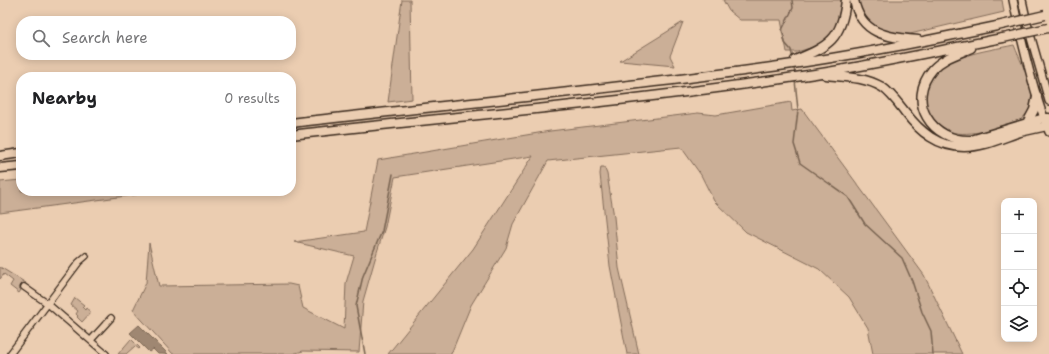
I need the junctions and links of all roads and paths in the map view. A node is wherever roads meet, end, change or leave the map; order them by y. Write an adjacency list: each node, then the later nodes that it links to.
1 (846, 0): 9 (highway)
2 (854, 0): 7 (highway)
3 (1013, 0): 11 (main road)
4 (1022, 0): 12 (main road)
5 (1047, 15): 7 (highway, bridge)
6 (1048, 28): 8 (highway, bridge)
7 (927, 40): 9 (highway)
8 (984, 42): 10 (highway); 14 (highway)
9 (803, 59): 13 (highway)
10 (815, 74): 15 (highway); 16 (highway)
11 (1037, 96): 14 (highway); 15 (main road)
12 (1049, 102)
13 (296, 122)
14 (1027, 123): 15 (highway)
15 (1047, 123)
16 (296, 134)
17 (16, 154): 18 (highway)
18 (0, 156)
19 (16, 166): 20 (highway)
20 (0, 168)
21 (86, 256): 23 (street)
22 (24, 287): 23 (street)
23 (48, 304): 25 (street); 26 (street)
24 (111, 318): 25 (street)
25 (91, 340): 27 (street)
26 (10, 354)
27 (106, 354)

